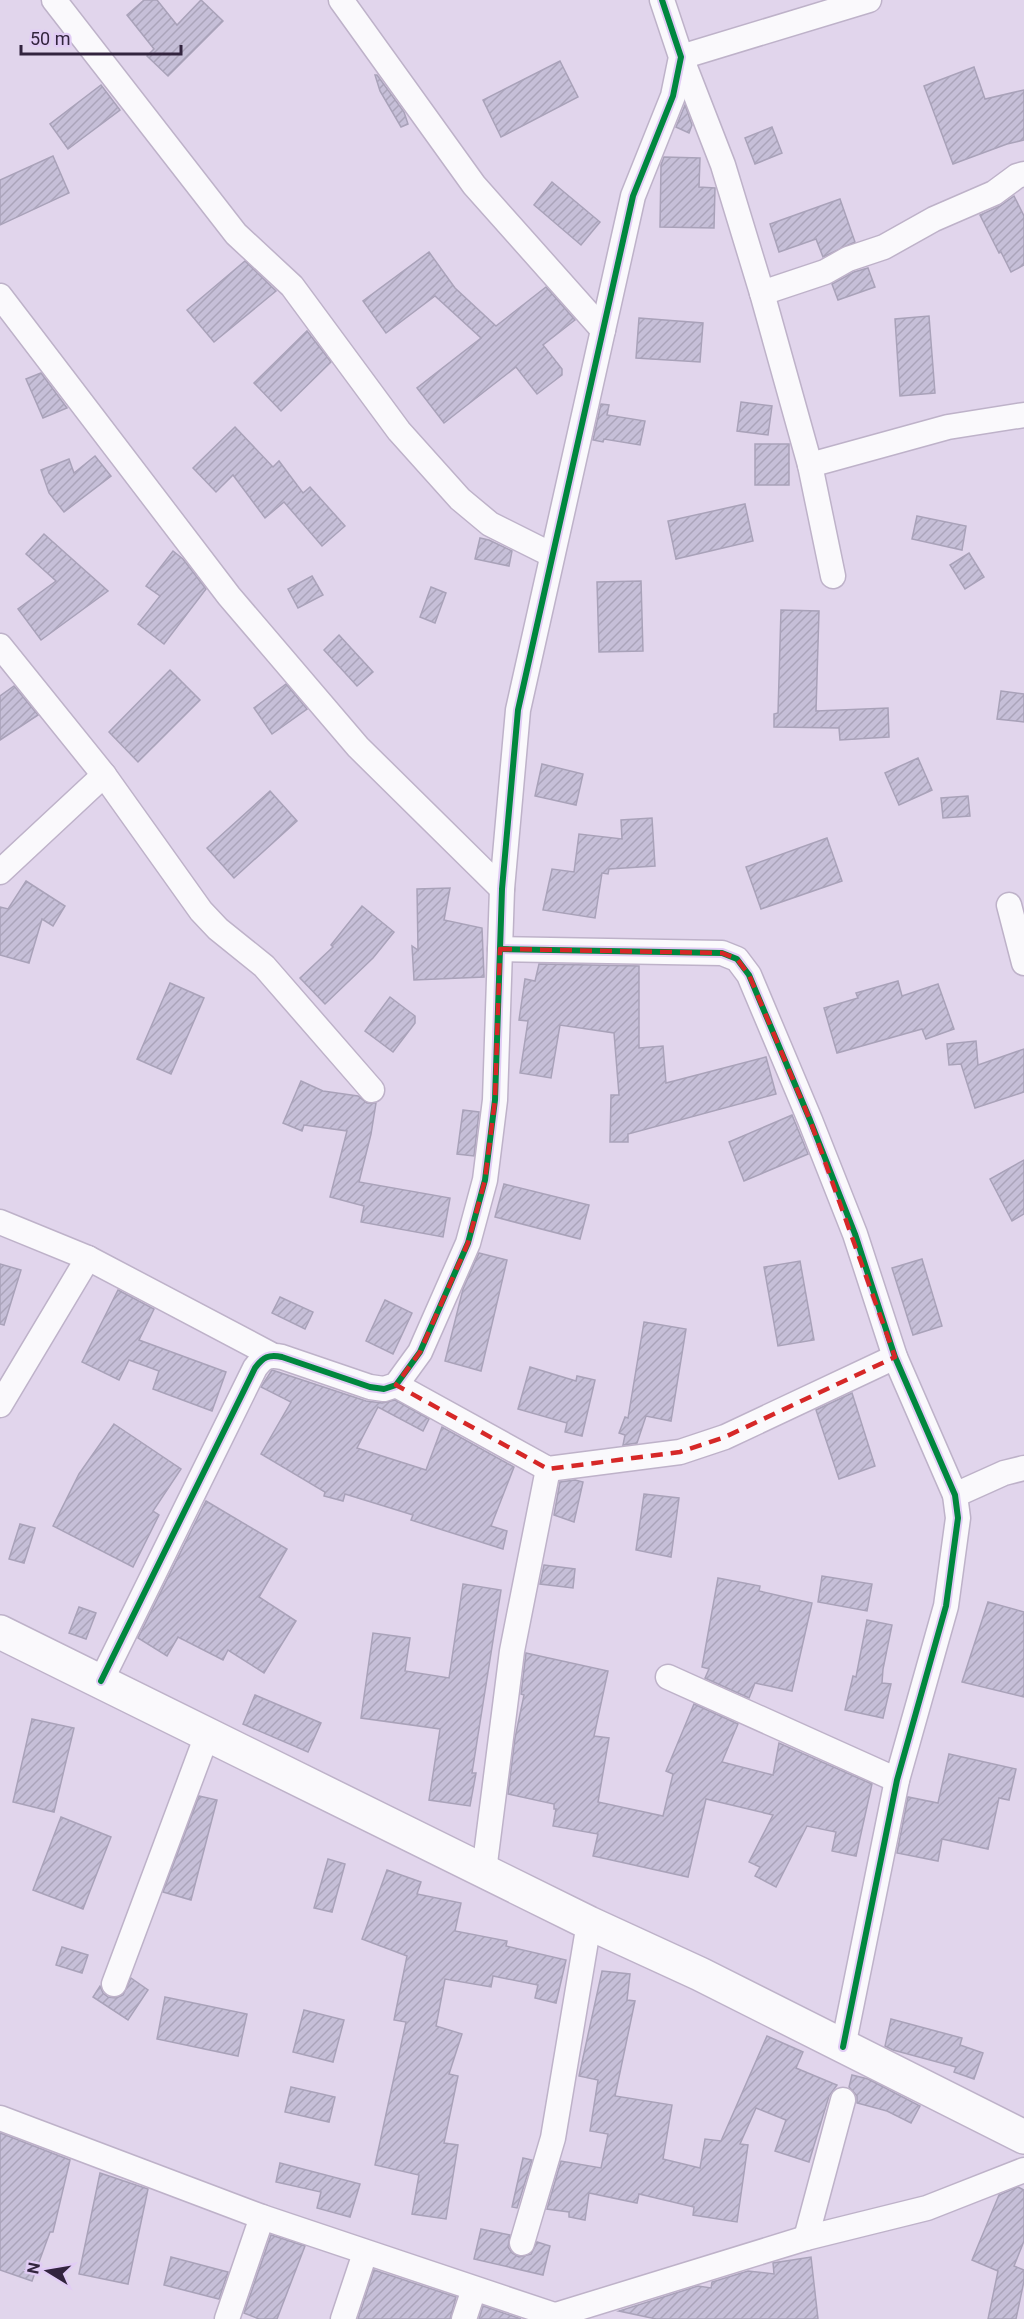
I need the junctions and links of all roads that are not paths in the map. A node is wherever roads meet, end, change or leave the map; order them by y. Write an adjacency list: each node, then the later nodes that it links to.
1 (54, 0): 12 (street)
2 (340, 0): 9 (street)
3 (663, 0): 5 (street)
4 (869, 0): 5 (street)
5 (681, 57): 7 (street); 9 (street)
6 (1024, 174): 7 (street)
7 (762, 293): 11 (street)
8 (0, 296): 17 (street)
9 (603, 330): 12 (street)
10 (1024, 415): 11 (street)
11 (810, 465): 13 (street)
12 (552, 555): 17 (street)
13 (833, 576)
14 (0, 646): 15 (street)
15 (104, 775): 16 (street); 21 (street)
16 (0, 872)
17 (502, 889): 19 (street)
18 (1009, 905): 20 (street)
19 (500, 949): 25 (street); 26 (street)
20 (1024, 963)
21 (372, 1090)
22 (0, 1222): 23 (street)
23 (88, 1258): 24 (street); 27 (street)
24 (270, 1354): 26 (street); 33 (street)
25 (896, 1357): 29 (street); 30 (street)
26 (396, 1385): 29 (street)
27 (0, 1405)
28 (1024, 1468): 30 (street)
29 (549, 1469): 36 (street)
30 (955, 1495): 35 (street)
31 (0, 1632): 33 (main road)
32 (668, 1677): 35 (street)
33 (101, 1681): 34 (main road)
34 (207, 1735): 36 (main road); 38 (street)
35 (897, 1780): 39 (street)
36 (484, 1871): 37 (main road)
37 (589, 1923): 39 (main road); 46 (street)
38 (114, 1984)
39 (843, 2047): 42 (main road)
40 (843, 2100): 45 (street)
41 (0, 2118): 44 (street)
42 (1024, 2137)
43 (1024, 2170): 45 (street)
44 (262, 2217): 47 (street); 50 (street)
45 (806, 2238): 49 (street)
46 (522, 2243)
47 (365, 2253): 48 (street); 51 (street)
48 (474, 2289): 49 (street); 52 (street)
49 (561, 2317)
50 (227, 2319)
51 (343, 2319)
52 (464, 2319)

